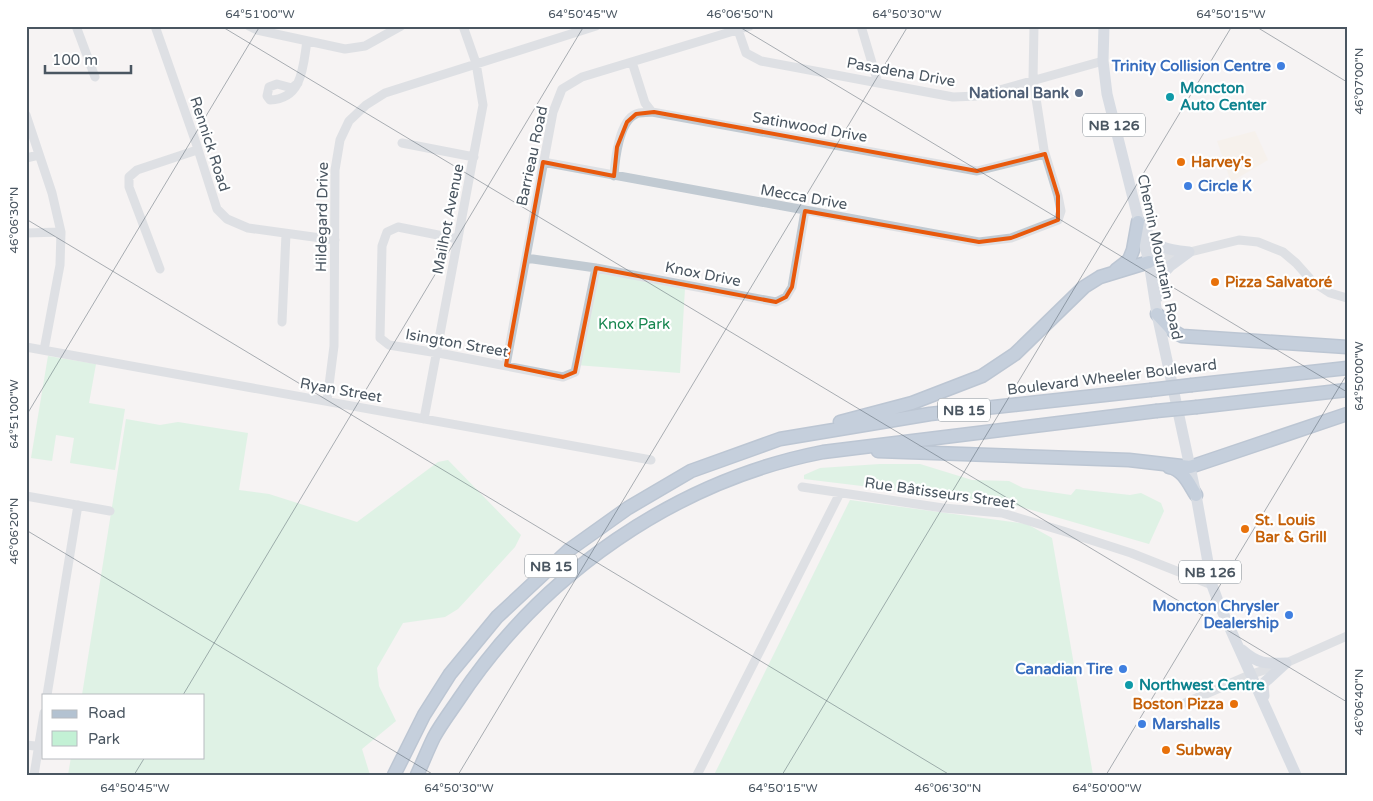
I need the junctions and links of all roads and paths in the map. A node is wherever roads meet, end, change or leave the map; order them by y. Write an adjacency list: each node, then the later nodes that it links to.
1 (76, 26): 16 (street)
2 (155, 26): 23 (street, Rennick Road)
3 (248, 26): 12 (street)
4 (401, 26): 12 (street)
5 (463, 26): 15 (street, Mailhot Avenue)
6 (596, 26): 15 (street, Hildegard Drive)
7 (750, 26): 11 (street, Barrieau Road)
8 (861, 26): 18 (street)
9 (1034, 26): 17 (street)
10 (1104, 26): 13 (main road, Chemin Mountain Road / NB 126)
11 (738, 30): 14 (street, Barrieau Road); 18 (street, Pasadena Drive)
12 (307, 41): 19 (street)
13 (1103, 61): 17 (street, Pasadena Drive); 31 (main road, Chemin Mountain Road / NB 126)
14 (632, 62): 20 (street); 28 (street, Barrieau Road)
15 (476, 63): 26 (street, Mailhot Avenue); 36 (street, Hildegard Drive)
16 (95, 77)
17 (1033, 79): 18 (street, Pasadena Drive); 25 (street)
18 (878, 82)
19 (298, 83)
20 (652, 112): 25 (street, Satinwood Drive); 29 (street, Satinwood Drive)
21 (26, 115): 24 (street)
22 (402, 143): 26 (street)
23 (197, 150): 34 (street, Rennick Road); 41 (street)
24 (39, 154): 27 (street); 32 (street)
25 (1045, 154): 30 (street, Mecca Drive)
26 (474, 157): 35 (street, Mailhot Avenue)
27 (26, 158)
28 (543, 162): 29 (street, Mecca Drive); 38 (street, Barrieau Road)
29 (614, 176): 30 (street, Mecca Drive)
30 (805, 211): 40 (street, Knox Drive)
31 (1138, 222): 37 (main road); 39 (main road, Chemin Mountain Road / NB 126); 42 (highway)
32 (61, 232): 33 (street); 48 (street)
33 (26, 233)
34 (286, 234): 36 (street, Rennick Road); 45 (street)
35 (458, 239): 49 (street, Mailhot Avenue); 49 (street, Isington Street)
36 (335, 240): 53 (street, Hildegard Drive)
37 (1189, 252): 39 (street); 43 (street); 44 (main road)
38 (526, 258): 40 (street, Knox Drive); 50 (street, Barrieau Road)
39 (1149, 262): 42 (highway); 44 (main road, Chemin Mountain Road / NB 126)
40 (596, 268): 50 (street, Isington Street)
41 (160, 269)
42 (1110, 274): 56 (highway)
43 (1347, 298)
44 (1157, 310): 47 (highway); 60 (main road, Chemin Mountain Road / NB 126)
45 (282, 322)
46 (26, 347): 48 (street, Ryan Street)
47 (1347, 347)
48 (44, 350): 53 (street, Ryan Street)
49 (436, 354): 50 (street, Isington Street); 55 (street, Mailhot Avenue)
50 (506, 365)
51 (1347, 368): 56 (highway, Boulevard Wheeler Boulevard / NB 15, bridge)
52 (1347, 390): 57 (highway, NB 15, bridge)
53 (327, 402): 55 (street, Ryan Street)
54 (1347, 414): 60 (highway)
55 (424, 419): 58 (street, Ryan Street)
56 (780, 439): 78 (highway, Boulevard Wheeler Boulevard / NB 15)
57 (798, 456): 59 (highway); 79 (highway, NB 15)
58 (651, 460)
59 (1112, 460): 60 (highway); 63 (highway)
60 (1190, 467): 63 (main road, Chemin Mountain Road / NB 126)
61 (802, 487): 62 (street, Rue Bâtisseurs Street)
62 (840, 493): 67 (street, Rue Bâtisseurs Street); 80 (street)
63 (1196, 495): 67 (main road, Chemin Mountain Road / NB 126)
64 (26, 496): 65 (street)
65 (78, 505): 66 (street); 72 (street)
66 (110, 511)
67 (1212, 585): 69 (main road, Chemin Mountain Road / NB 126)
68 (1347, 636): 70 (street)
69 (1238, 646): 70 (main road); 71 (main road, Chemin Mountain Road / NB 126)
70 (1286, 663): 71 (street); 74 (main road)
71 (1252, 674): 73 (street); 74 (main road, Chemin Mountain Road / NB 126)
72 (47, 694)
73 (1185, 703)
74 (1265, 706): 81 (main road, Chemin Mountain Road / NB 126)
75 (26, 745): 76 (street)
76 (41, 747): 77 (street)
77 (34, 775)
78 (394, 775)
79 (417, 775)
80 (697, 775)
81 (1296, 775)

